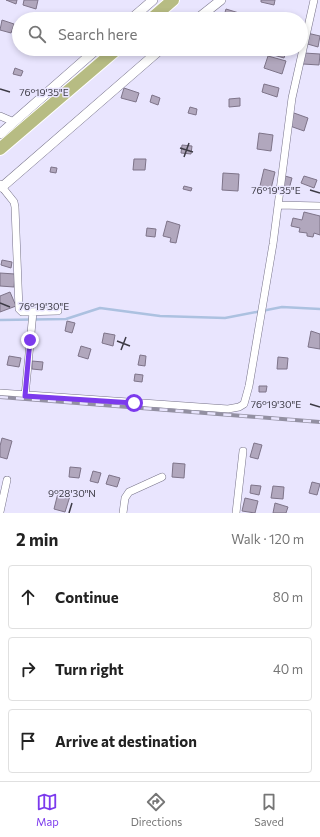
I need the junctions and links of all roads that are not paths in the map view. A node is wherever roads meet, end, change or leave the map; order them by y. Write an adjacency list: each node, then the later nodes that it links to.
1 (154, 0): 5 (street)
2 (173, 0): 6 (highway)
3 (221, 0): 7 (street)
4 (314, 0): 8 (street)
5 (139, 12)
6 (159, 12)
7 (206, 12)
8 (308, 27)
9 (89, 56): 14 (street)
10 (109, 56): 16 (highway)
11 (153, 56): 17 (street)
12 (301, 56): 18 (street)
13 (0, 116): 14 (street)
14 (14, 122): 15 (street)
15 (0, 134)
16 (0, 149)
17 (1, 186): 20 (street)
18 (279, 205): 19 (street); 23 (street)
19 (320, 206)
20 (32, 312): 21 (street); 23 (street)
21 (58, 312)
22 (0, 393): 23 (street)
23 (25, 396)
24 (243, 451): 29 (street)
25 (162, 477): 28 (street)
26 (7, 480): 27 (street)
27 (0, 512)
28 (123, 513)
29 (236, 513)

